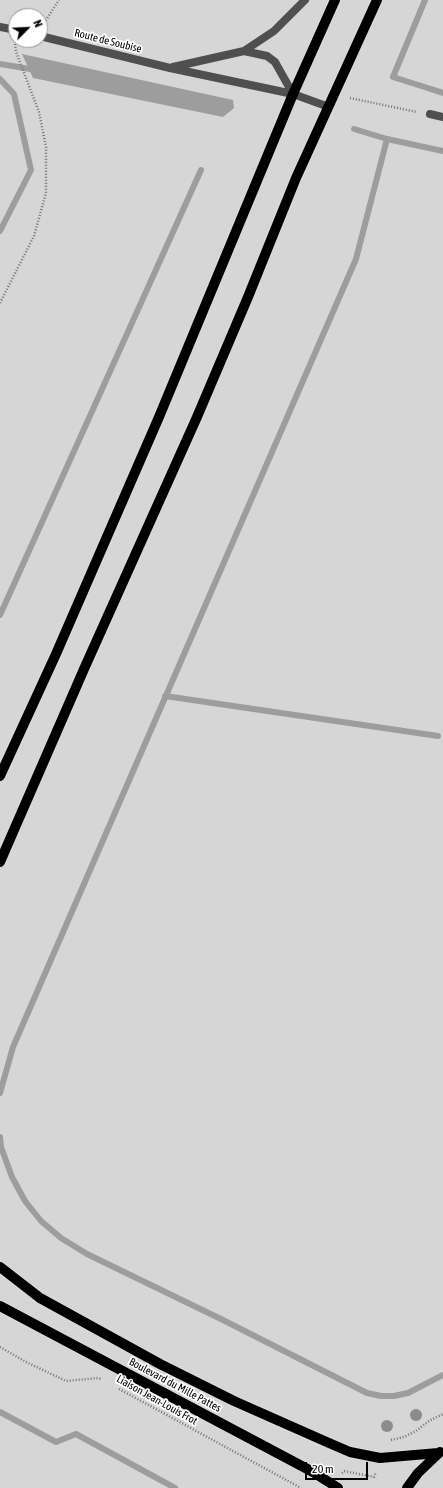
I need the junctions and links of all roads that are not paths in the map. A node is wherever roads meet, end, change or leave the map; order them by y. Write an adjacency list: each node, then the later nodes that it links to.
1 (305, 0): 5 (street)
2 (335, 0): 7 (main road)
3 (377, 0): 8 (main road)
4 (48, 38): 6 (street, Route de Soubise)
5 (244, 51): 6 (street); 7 (street)
6 (170, 68): 7 (street, Route de Soubise)
7 (293, 94): 8 (street, Route de Soubise); 11 (main road)
8 (329, 107): 12 (main road)
9 (430, 114): 10 (street)
10 (443, 117)
11 (0, 776)
12 (0, 862)
13 (0, 1267): 15 (main road)
14 (0, 1306): 16 (main road, Boulevard du Mille Pattes)
15 (440, 1451): 17 (main road)
16 (338, 1488)
17 (406, 1488)

